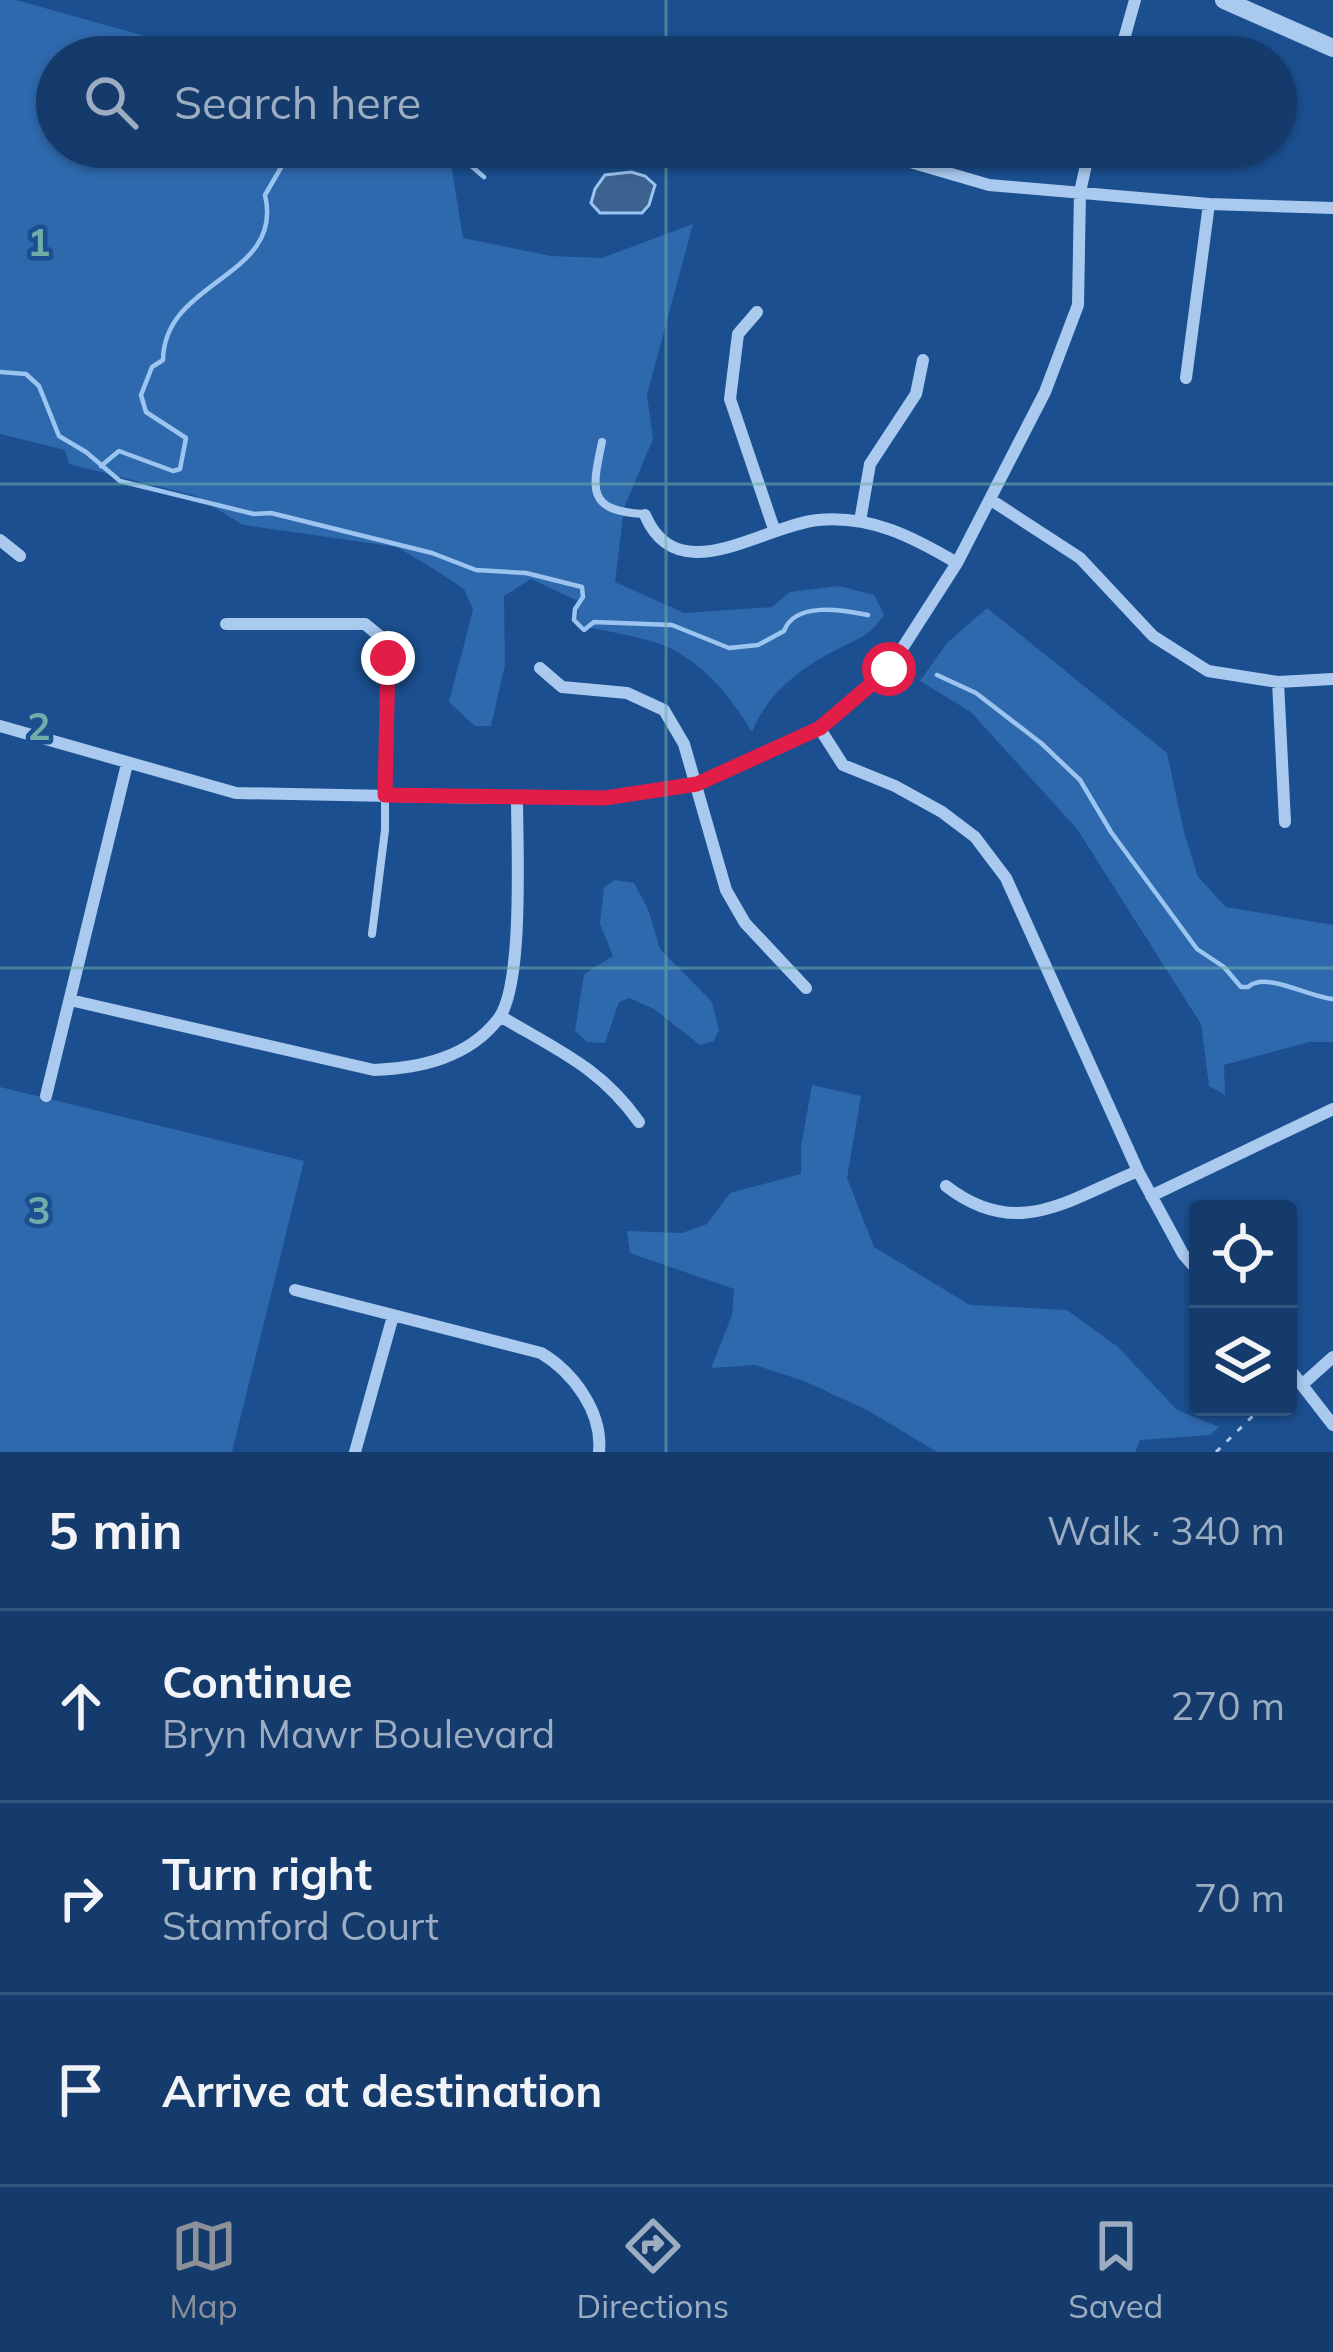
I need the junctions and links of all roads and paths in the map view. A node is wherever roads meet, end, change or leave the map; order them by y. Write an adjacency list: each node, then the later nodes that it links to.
1 (1135, 0): 3 (street)
2 (1224, 0): 4 (street)
3 (1125, 36)
4 (1333, 48)
5 (930, 168): 7 (street)
6 (1085, 168): 7 (street)
7 (1080, 192): 8 (street); 14 (street)
8 (1209, 204): 9 (street); 12 (street)
9 (1333, 208)
10 (757, 312): 17 (street)
11 (923, 360): 16 (street)
12 (1186, 378)
13 (602, 442): 15 (lane)
14 (991, 500): 20 (street); 24 (street)
15 (645, 514): 17 (street)
16 (860, 521): 17 (street); 20 (street)
17 (774, 529)
18 (0, 540): 19 (street)
19 (20, 556)
20 (957, 563): 26 (street)
21 (226, 624): 29 (street)
22 (540, 668): 28 (street)
23 (1333, 679): 24 (street)
24 (1279, 682): 31 (street)
25 (0, 726): 27 (street)
26 (820, 728): 28 (street); 39 (street)
27 (127, 764): 29 (street); 34 (street)
28 (697, 784): 30 (street); 33 (street)
29 (385, 795): 30 (street); 32 (lane)
30 (517, 797): 35 (street)
31 (1285, 822)
32 (372, 934)
33 (806, 988)
34 (70, 1000): 35 (street); 36 (street)
35 (500, 1016): 38 (street)
36 (46, 1096)
37 (1333, 1109): 41 (street)
38 (640, 1122)
39 (1138, 1171): 40 (street); 41 (street)
40 (946, 1186)
41 (1151, 1196): 42 (street)
42 (1189, 1260)
43 (295, 1290): 44 (street)
44 (393, 1316): 50 (street); 51 (street)
45 (1333, 1357): 47 (street)
46 (1297, 1376): 47 (street)
47 (1304, 1383): 49 (street)
48 (1253, 1416): 52 (path)
49 (1333, 1425)
50 (356, 1452)
51 (598, 1452)
52 (1216, 1452)

